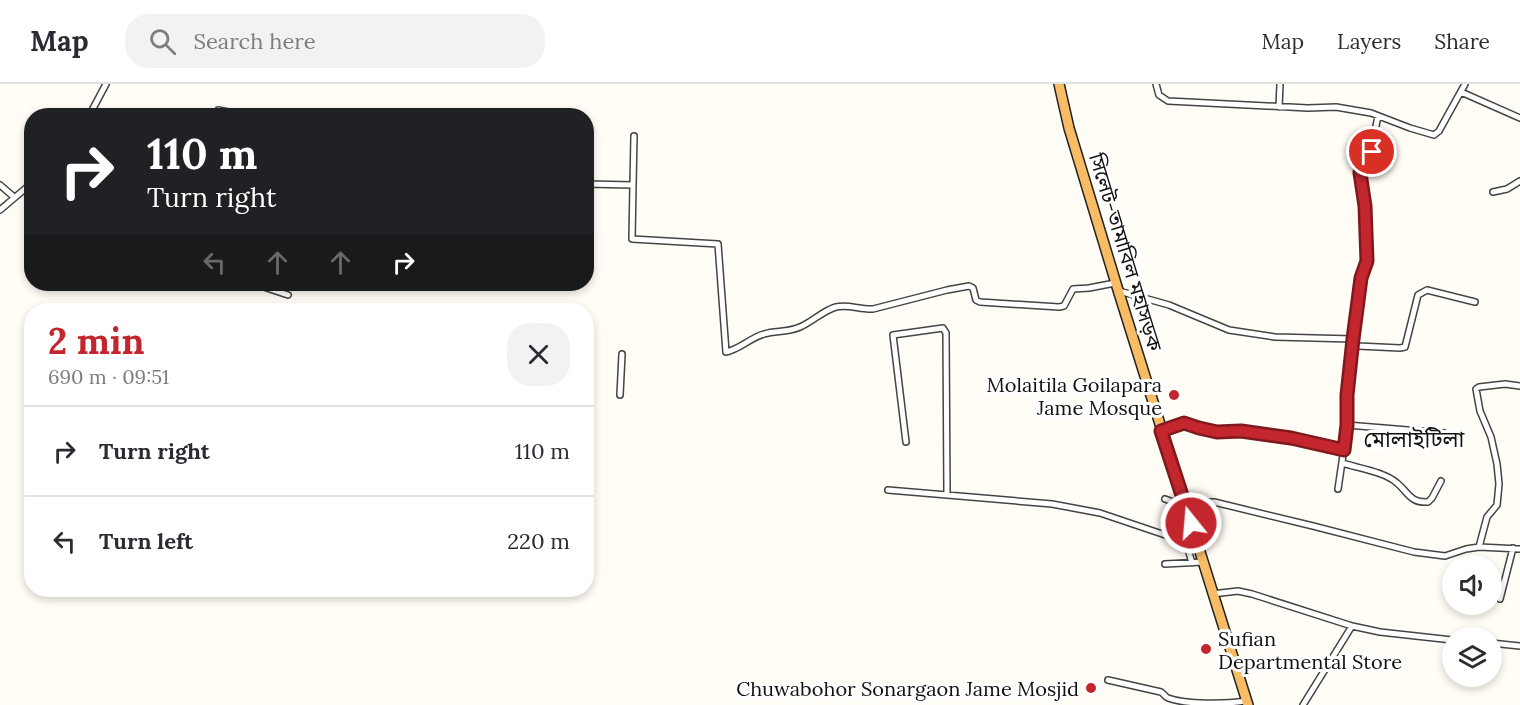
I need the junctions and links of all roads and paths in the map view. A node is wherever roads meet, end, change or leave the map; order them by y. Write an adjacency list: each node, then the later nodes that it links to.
1 (106, 84): 8 (street)
2 (1059, 84): 20 (highway, সিলেট-তামাবিল মহাসড়ক)
3 (1156, 84): 7 (street)
4 (1280, 84): 7 (street)
5 (1465, 84): 6 (street)
6 (1461, 92): 9 (street); 10 (street)
7 (1279, 107): 9 (street)
8 (93, 108)
9 (1378, 116): 24 (street)
10 (1520, 118)
11 (633, 136): 15 (street)
12 (1520, 181): 17 (street)
13 (594, 184): 15 (street)
14 (0, 185): 18 (street)
15 (633, 185): 20 (street)
16 (24, 189): 18 (street)
17 (1493, 192)
18 (14, 197): 19 (street)
19 (0, 210)
20 (1116, 286): 24 (street); 29 (highway, সিলেট-তামাবিল মহাসড়ক)
21 (276, 291): 22 (street)
22 (288, 295)
23 (1475, 302): 24 (street)
24 (1353, 339): 28 (street)
25 (622, 354): 27 (street)
26 (1520, 386): 41 (street)
27 (620, 395)
28 (1347, 425): 30 (street); 32 (street)
29 (1161, 431): 32 (street); 39 (highway, সিলেট-তামাবিল মহাসড়ক)
30 (1444, 434)
31 (906, 442): 37 (street)
32 (1344, 450): 33 (street)
33 (1342, 463): 34 (street); 35 (street)
34 (1441, 481)
35 (1338, 489)
36 (888, 490): 37 (street)
37 (947, 494): 40 (street)
38 (1165, 500): 40 (street)
39 (1185, 503): 41 (street); 44 (highway, সিলেট-তামাবিল মহাসড়ক)
40 (1186, 542): 45 (street)
41 (1479, 547): 42 (street)
42 (1513, 548): 43 (street); 47 (street)
43 (1520, 549)
44 (1203, 562): 45 (street); 48 (highway, সিলেট-তামাবিল মহাসড়ক)
45 (1192, 563): 46 (street)
46 (1165, 564)
47 (1502, 591)
48 (1212, 594): 49 (street); 54 (highway, সিলেট-তামাবিল মহাসড়ক)
49 (1352, 626): 50 (street); 56 (street)
50 (1442, 639)
51 (1502, 644): 52 (street)
52 (1520, 646)
53 (1108, 680): 55 (street)
54 (1247, 703): 55 (street)
55 (1197, 705)
56 (1303, 705)

